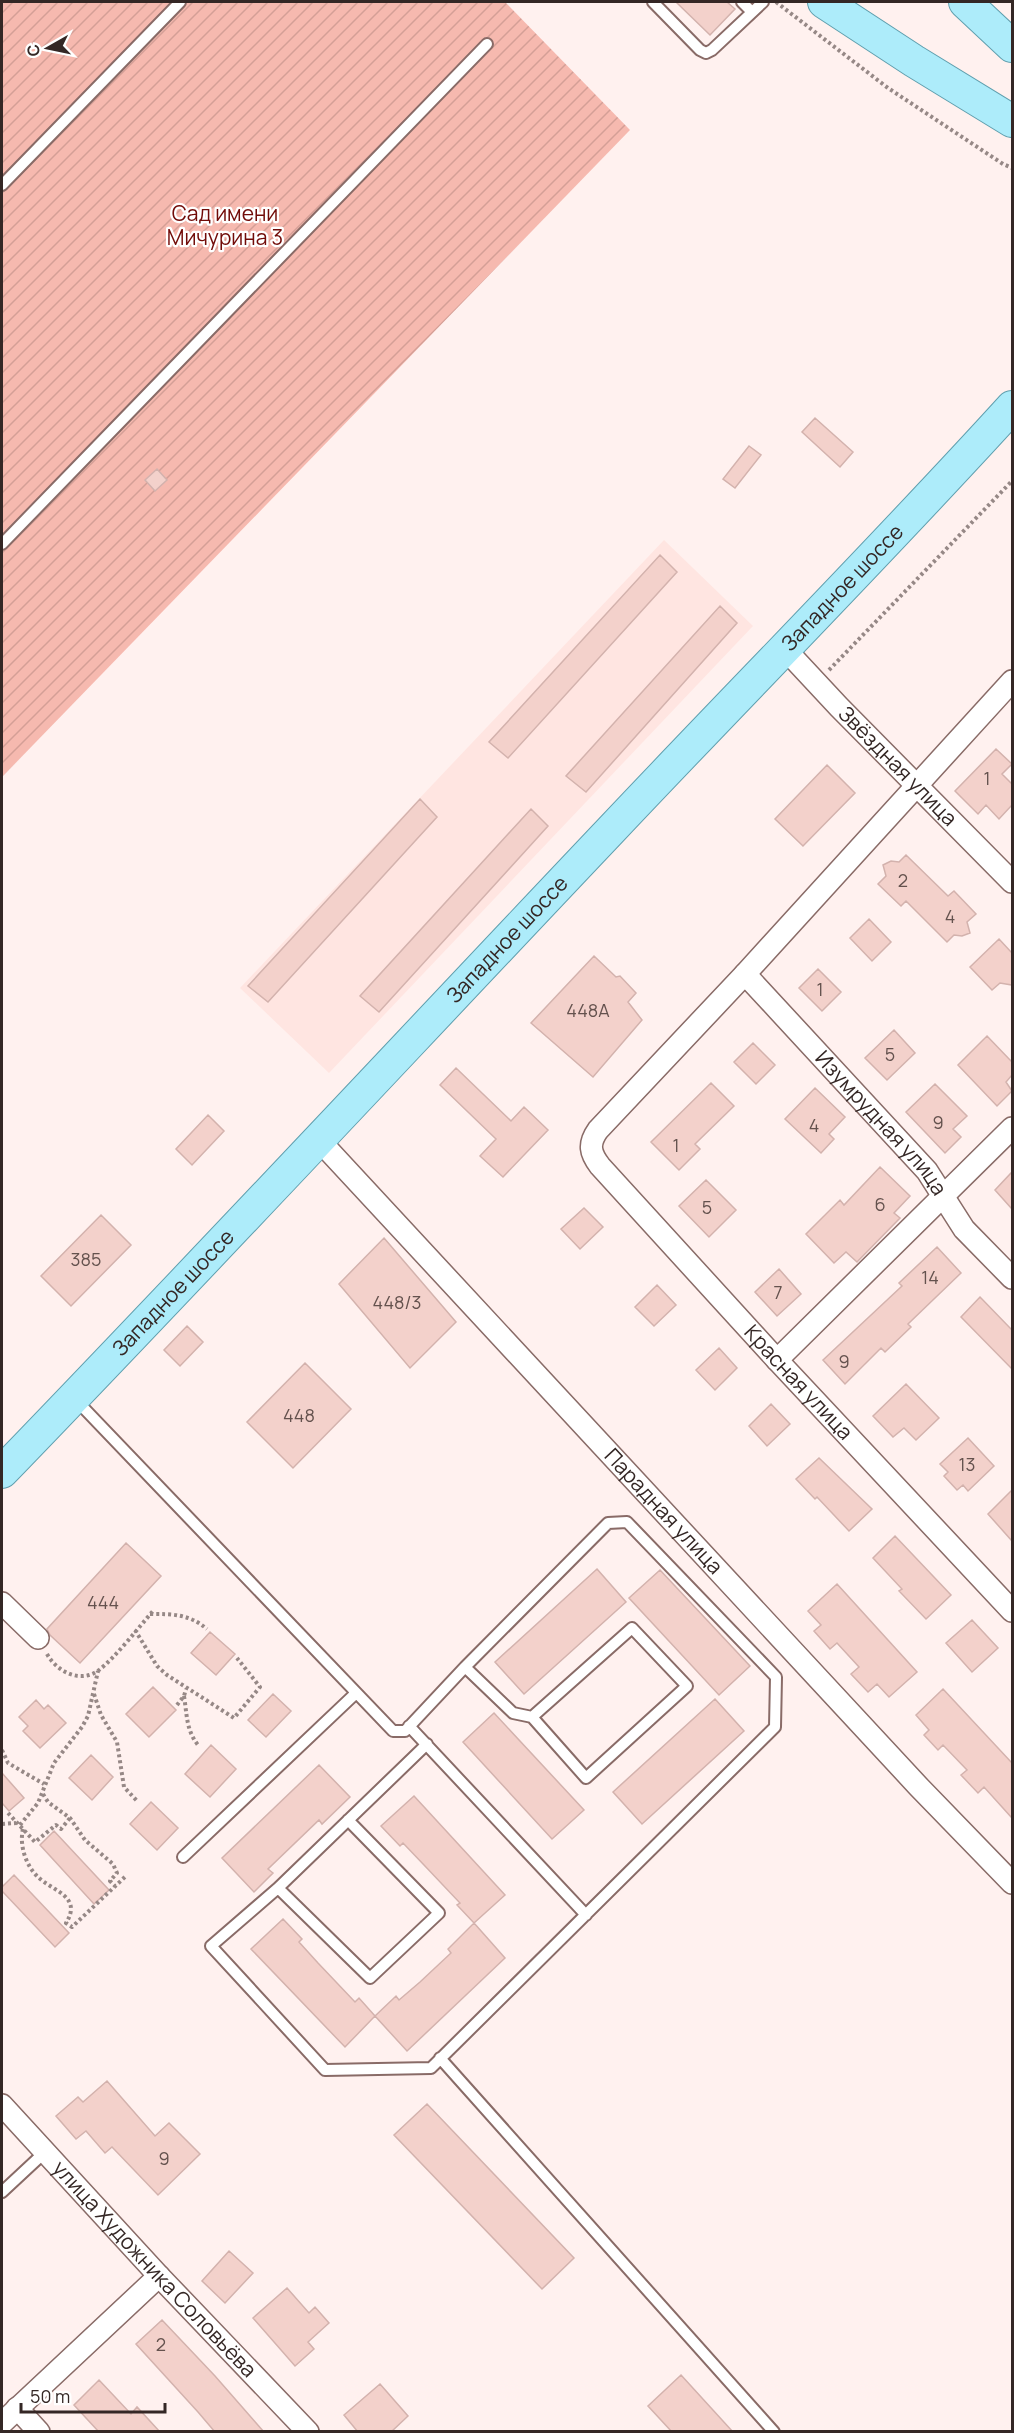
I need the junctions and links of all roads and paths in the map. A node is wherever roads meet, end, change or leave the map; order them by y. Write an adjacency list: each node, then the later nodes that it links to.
1 (180, 2): 13 (lane)
2 (653, 2): 8 (lane)
3 (742, 2): 8 (lane)
4 (763, 2): 8 (lane)
5 (776, 2): 12 (path)
6 (824, 2): 11 (main road)
7 (967, 2): 10 (main road)
8 (752, 12)
9 (487, 44): 16 (lane)
10 (1012, 46)
11 (1012, 121)
12 (1012, 168)
13 (2, 185)
14 (1012, 407): 17 (main road, Западное шоссе)
15 (1012, 481): 19 (path)
16 (2, 544)
17 (784, 648): 19 (street, Звёздная улица); 24 (main road, Западное шоссе)
18 (1012, 681): 20 (street)
19 (817, 683): 20 (street, Звёздная улица)
20 (918, 787): 21 (street, Звёздная улица); 22 (street)
21 (1012, 882)
22 (745, 974): 25 (street, Изумрудная улица); 27 (street, Красная улица)
23 (1012, 1128): 25 (street)
24 (318, 1139): 28 (main road, Западное шоссе); 58 (street, Парадная улица)
25 (942, 1196): 26 (street, Изумрудная улица); 27 (street)
26 (1012, 1278)
27 (777, 1360): 31 (street, Красная улица)
28 (74, 1398): 29 (main road, Западное шоссе); 40 (lane)
29 (2, 1472)
30 (2, 1605): 34 (street)
31 (1012, 1611)
32 (207, 1629): 33 (path)
33 (135, 1630): 37 (path); 38 (path)
34 (38, 1638): 37 (path)
35 (237, 1658): 38 (path)
36 (465, 1667): 43 (lane); 44 (lane); 61 (lane)
37 (98, 1671): 39 (path)
38 (186, 1689): 41 (path)
39 (93, 1694): 48 (path); 50 (path)
40 (355, 1694): 44 (lane); 56 (lane)
41 (184, 1696): 42 (path); 46 (path)
42 (177, 1705)
43 (532, 1717): 43 (lane)
44 (410, 1726): 45 (lane)
45 (427, 1743): 53 (lane); 61 (lane)
46 (198, 1745)
47 (2, 1750): 48 (path)
48 (44, 1784): 49 (path)
49 (43, 1794): 52 (path); 55 (path)
50 (138, 1802)
51 (8, 1814): 55 (path)
52 (70, 1818): 55 (path); 59 (path)
53 (348, 1820): 60 (lane); 60 (lane)
54 (2, 1824): 55 (path)
55 (20, 1825): 59 (path)
56 (183, 1857)
57 (127, 1875): 59 (path)
58 (1012, 1882)
59 (116, 1886)
60 (278, 1888): 62 (lane)
61 (586, 1914): 62 (lane)
62 (440, 2058): 70 (lane)
63 (2, 2105): 64 (street, улица Художника Соловьёва)
64 (45, 2152): 65 (lane); 66 (street, улица Художника Соловьёва)
65 (2, 2192)
66 (159, 2276): 67 (street); 69 (street, улица Художника Соловьёва)
67 (9, 2416): 68 (street)
68 (39, 2432)
69 (308, 2432)
70 (774, 2432)

